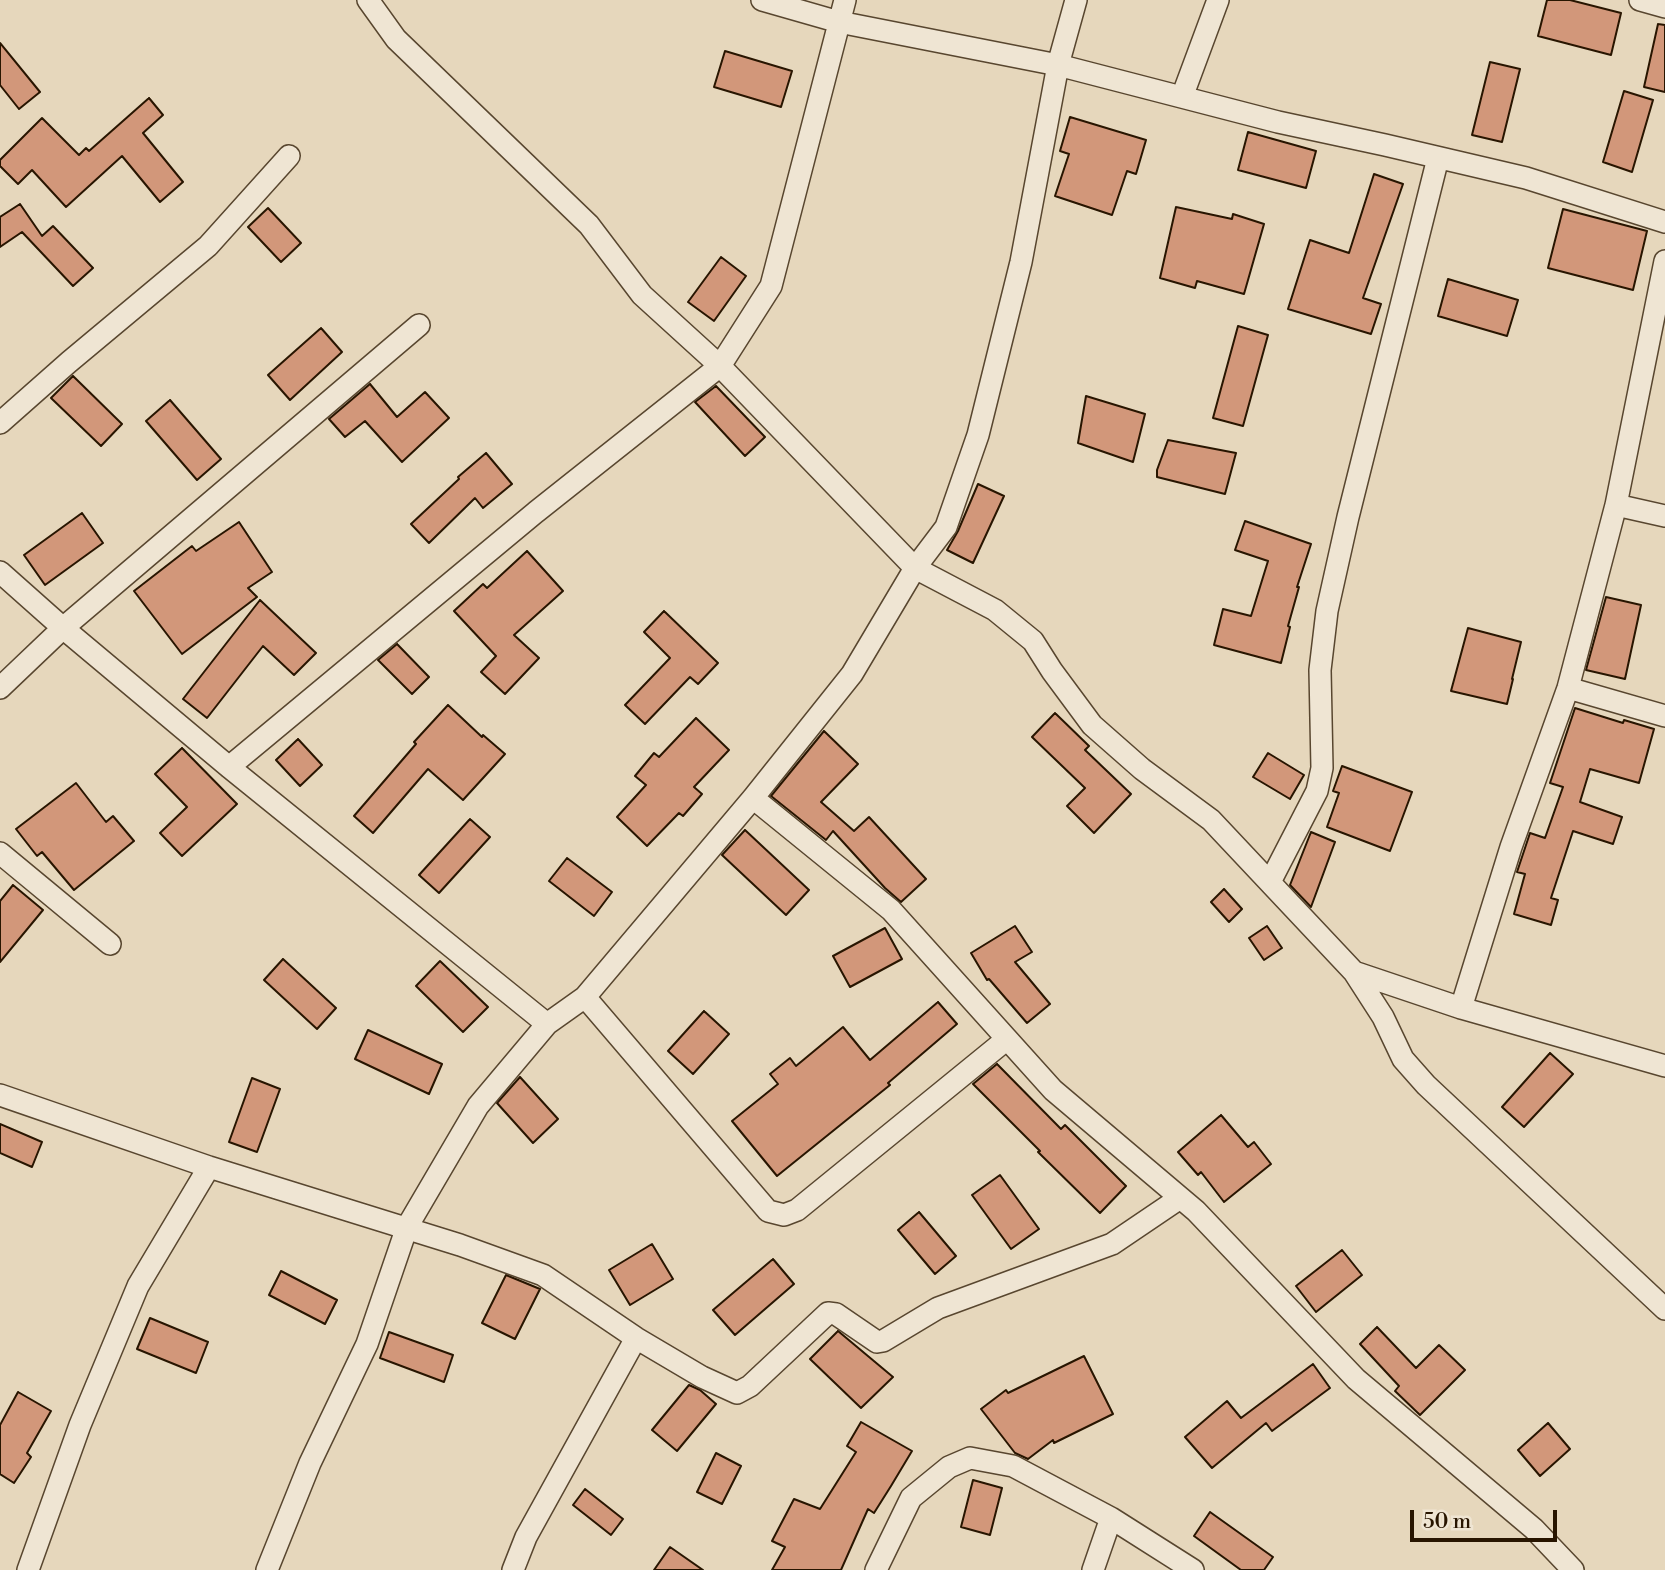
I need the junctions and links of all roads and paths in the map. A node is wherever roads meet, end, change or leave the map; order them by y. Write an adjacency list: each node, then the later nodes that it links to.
1 (368, 0): 16 (street)
2 (762, 0): 8 (street)
3 (845, 0): 8 (street)
4 (1076, 0): 9 (street)
5 (1218, 0): 10 (street)
6 (1640, 0): 7 (street)
7 (1665, 7)
8 (839, 22): 9 (street); 16 (street)
9 (1058, 65): 10 (street); 20 (street)
10 (1182, 97): 12 (street)
11 (289, 156): 17 (street)
12 (1438, 158): 13 (street); 29 (street)
13 (1665, 222)
14 (1665, 261): 18 (street)
15 (419, 325): 22 (street)
16 (720, 366): 20 (street); 26 (street)
17 (0, 423)
18 (1616, 505): 19 (street); 24 (street)
19 (1665, 516)
20 (915, 568): 27 (street); 29 (street)
21 (0, 572): 22 (street)
22 (64, 628): 23 (street); 26 (street)
23 (0, 688)
24 (1568, 688): 25 (street); 33 (street)
25 (1665, 716)
26 (229, 767): 34 (street)
27 (753, 797): 32 (street); 35 (street)
28 (0, 853): 30 (street)
29 (1270, 882): 31 (street)
30 (110, 944)
31 (1354, 972): 33 (street); 41 (street)
32 (585, 997): 34 (street); 35 (street)
33 (1461, 1008): 36 (street)
34 (547, 1024): 40 (street)
35 (1007, 1039): 39 (street)
36 (1665, 1066)
37 (0, 1095): 38 (street)
38 (209, 1167): 40 (street); 44 (street)
39 (1180, 1198): 42 (street); 50 (street)
40 (407, 1227): 42 (street); 45 (street)
41 (1665, 1309)
42 (636, 1338): 46 (street)
43 (1111, 1518): 47 (street); 48 (street); 49 (street)
44 (28, 1570)
45 (267, 1570)
46 (513, 1570)
47 (876, 1570)
48 (1093, 1570)
49 (1193, 1570)
50 (1573, 1570)

